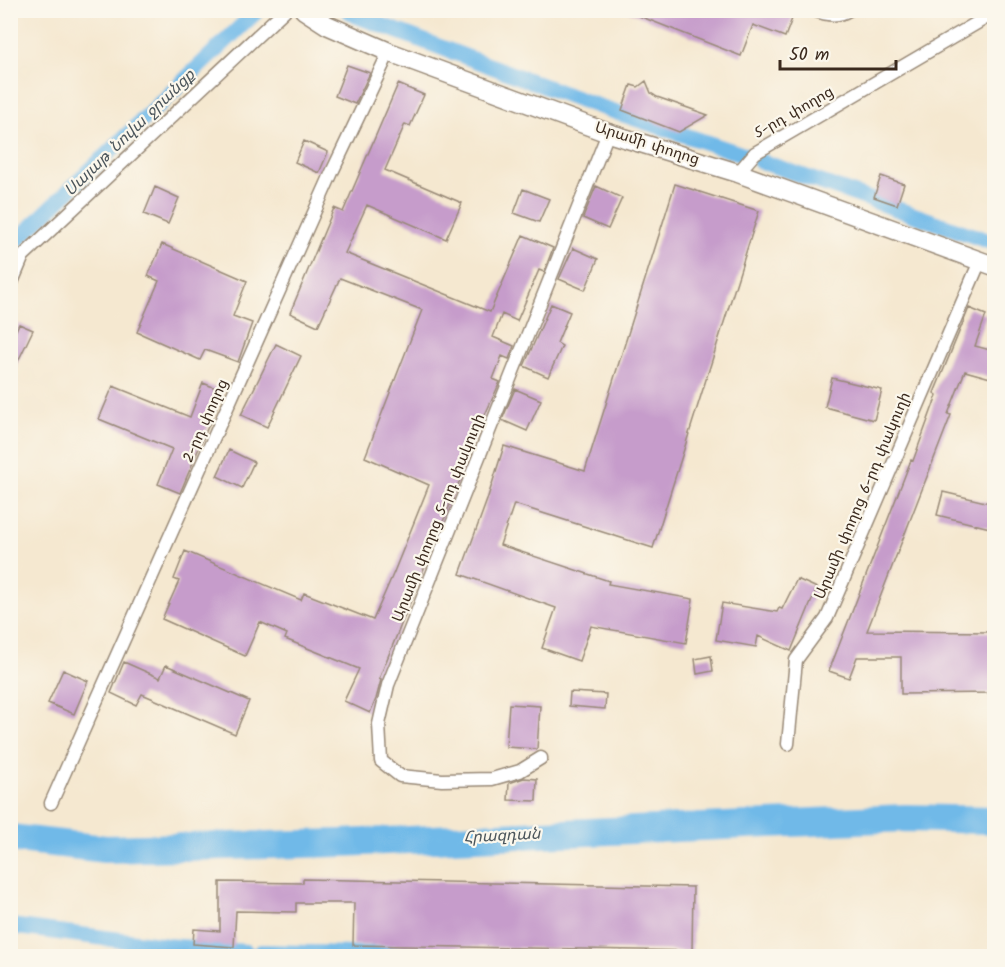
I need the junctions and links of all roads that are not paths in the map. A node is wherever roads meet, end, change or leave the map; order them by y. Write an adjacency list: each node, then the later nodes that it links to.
1 (285, 10): 10 (street)
2 (304, 10): 6 (main road, Արամի փողոց)
3 (814, 10): 4 (street)
4 (849, 10)
5 (994, 11): 8 (street, 5-րդ փողոց)
6 (389, 52): 7 (main road, Արամի փողոց); 13 (street, 2-րդ փողոց)
7 (608, 133): 8 (main road, Արամի փողոց); 12 (street, Արամի փողոց 5-րդ փակուղի)
8 (738, 172): 9 (main road, Արամի փողոց)
9 (987, 264): 11 (street, Արամի փողոց 6-րդ փակուղի)
10 (10, 287)
11 (788, 744)
12 (541, 758)
13 (51, 803)

